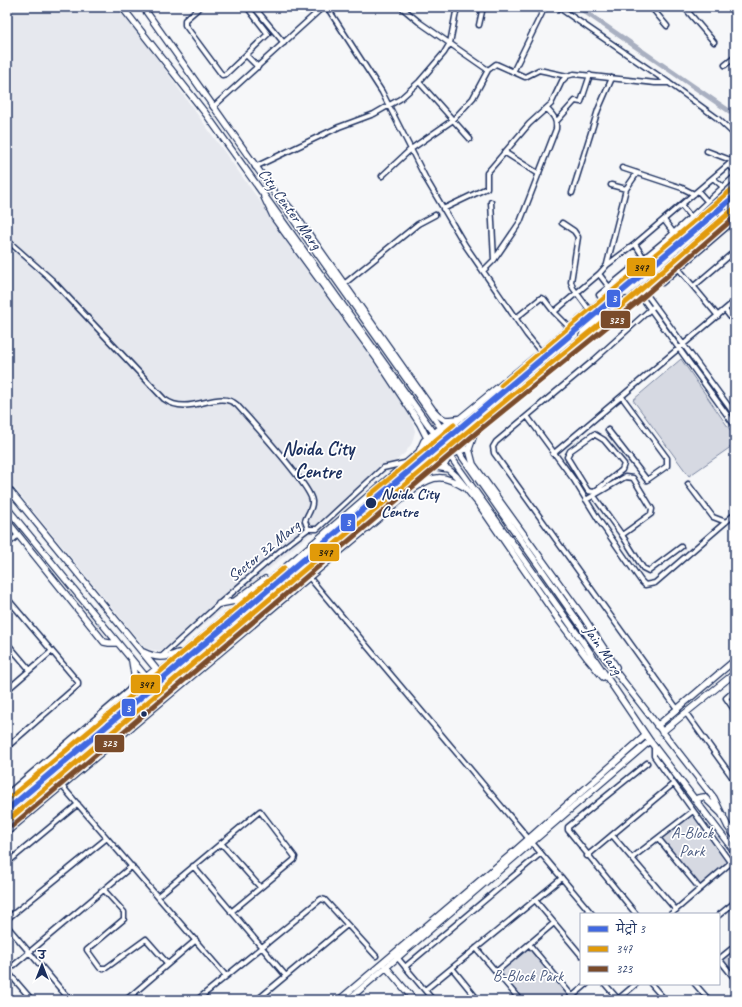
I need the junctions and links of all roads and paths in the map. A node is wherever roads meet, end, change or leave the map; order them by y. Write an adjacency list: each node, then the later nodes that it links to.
1 (122, 7): 56 (main road, City Center Marg)
2 (200, 7): 20 (street)
3 (247, 7): 20 (street)
4 (254, 7): 18 (street)
5 (323, 7): 18 (street)
6 (327, 7): 31 (street)
7 (457, 7): 19 (street)
8 (483, 7): 15 (street)
9 (545, 7): 25 (street)
10 (558, 7): 30 (street)
11 (651, 7): 16 (street)
12 (146, 8): 32 (main road, City Center Marg)
13 (404, 8): 19 (street)
14 (686, 8): 17 (street)
15 (479, 25)
16 (667, 26)
17 (714, 42)
18 (284, 43): 23 (street)
19 (450, 43): 24 (street); 29 (street)
20 (246, 55): 23 (street)
21 (735, 56): 22 (street)
22 (725, 64)
23 (258, 67): 32 (street)
24 (488, 70): 25 (street); 34 (street)
25 (513, 72): 26 (street)
26 (567, 76): 27 (street); 33 (street)
27 (590, 76): 28 (street); 35 (street)
28 (612, 78): 30 (street); 58 (street)
29 (419, 82): 31 (street); 34 (street)
30 (669, 83): 36 (street)
31 (389, 106): 38 (street); 43 (street)
32 (213, 107): 43 (main road, City Center Marg)
33 (547, 109): 35 (street); 40 (street)
34 (453, 120): 37 (street); 38 (street)
35 (556, 122): 47 (street)
36 (735, 134)
37 (470, 139)
38 (411, 149): 48 (street); 65 (street)
39 (707, 151): 41 (street)
40 (504, 152): 47 (street); 65 (street)
41 (734, 160): 42 (street)
42 (729, 165): 45 (street); 50 (street)
43 (255, 167): 54 (main road, City Center Marg)
44 (622, 168): 46 (street)
45 (735, 171)
46 (637, 173): 55 (street); 59 (street)
47 (539, 174): 78 (street)
48 (382, 176)
49 (735, 176): 52 (street)
50 (713, 178): 52 (street); 57 (street)
51 (611, 185): 55 (street)
52 (723, 187): 61 (street)
53 (735, 187): 60 (main road); 66 (main road)
54 (270, 188): 85 (main road); 113 (main road, City Center Marg)
55 (626, 189): 80 (street)
56 (262, 191): 115 (main road, City Center Marg); 118 (main road)
57 (698, 191): 59 (street); 61 (street)
58 (572, 193)
59 (694, 194): 63 (street)
60 (735, 195)
61 (707, 201): 68 (street)
62 (491, 202): 78 (street)
63 (681, 205): 68 (street); 70 (street)
64 (735, 208): 69 (main road)
65 (443, 209): 82 (street)
66 (709, 209): 69 (main road); 88 (main road)
67 (435, 215): 85 (street)
68 (690, 216): 73 (street)
69 (722, 219): 79 (main road)
70 (664, 220): 73 (street); 75 (street)
71 (735, 220): 81 (street)
72 (562, 223): 90 (street)
73 (674, 232): 77 (street)
74 (7, 240): 137 (street)
75 (635, 244): 77 (street); 80 (street)
76 (735, 251): 86 (street)
77 (644, 258): 87 (street)
78 (494, 260): 82 (street)
79 (673, 262): 81 (street); 84 (main road)
80 (607, 265): 83 (street)
81 (679, 270): 84 (street); 86 (street)
82 (484, 271): 100 (street)
83 (599, 274): 87 (street); 90 (street)
84 (650, 282): 89 (main road)
85 (344, 284): 111 (main road)
86 (694, 286): 99 (street)
87 (609, 287): 92 (street)
88 (618, 287): 91 (main road); 92 (main road)
89 (640, 290): 91 (main road); 94 (street); 95 (street)
90 (576, 293): 97 (street); 98 (street)
91 (630, 299): 103 (main road)
92 (602, 300): 97 (main road)
93 (735, 301): 96 (street)
94 (654, 306): 95 (street); 104 (street)
95 (650, 310): 105 (street); 109 (street)
96 (725, 310): 99 (street); 101 (street)
97 (590, 311): 102 (main road)
98 (554, 312): 100 (street); 102 (street)
99 (718, 316): 104 (street)
100 (516, 318): 106 (street)
101 (735, 323)
102 (571, 327): 103 (main road); 106 (main road)
103 (581, 338): 112 (main road)
104 (684, 346): 105 (street); 108 (street)
105 (678, 349): 107 (street); 114 (street)
106 (541, 352): 110 (main road)
107 (622, 397): 117 (street); 122 (street)
108 (735, 415)
109 (527, 416): 122 (street); 163 (street)
110 (462, 418): 111 (main road); 121 (main road)
111 (450, 421): 118 (main road)
112 (478, 423): 120 (main road); 127 (main road)
113 (439, 425)
114 (735, 426)
115 (432, 430)
116 (608, 430): 117 (street)
117 (612, 435): 119 (street)
118 (427, 438): 121 (main road)
119 (604, 440): 119 (street)
120 (469, 449): 126 (main road); 157 (main road)
121 (419, 452): 125 (main road)
122 (554, 454): 132 (street)
123 (461, 455): 157 (main road, Jain Marg)
124 (453, 460): 158 (main road, Jain Marg)
125 (408, 462): 137 (street, Sector 32 Marg); 143 (main road)
126 (444, 468): 127 (main road); 130 (main road)
127 (419, 472): 142 (main road)
128 (688, 484): 136 (street)
129 (7, 487): 150 (main road)
130 (464, 487): 144 (main road); 158 (main road)
131 (594, 496): 132 (street); 139 (street); 139 (street)
132 (586, 500): 136 (street)
133 (7, 508): 148 (main road)
134 (735, 514): 136 (street)
135 (7, 521): 138 (main road)
136 (726, 522)
137 (308, 529): 146 (street, Sector 32 Marg)
138 (18, 535): 140 (street); 148 (main road)
139 (622, 535): 141 (street)
140 (7, 545)
141 (681, 547)
142 (302, 570): 144 (street); 172 (main road)
143 (270, 578): 146 (main road); 149 (main road)
144 (310, 578): 175 (main road); 190 (street)
145 (7, 598): 151 (street)
146 (219, 604): 152 (street, Sector 32 Marg)
147 (7, 643): 155 (street)
148 (118, 643): 153 (main road)
149 (185, 650): 152 (main road); 162 (main road)
150 (141, 651): 152 (main road); 153 (main road)
151 (52, 652): 155 (street); 170 (street)
152 (160, 658)
153 (132, 659): 159 (main road)
154 (735, 660): 163 (main road)
155 (30, 670): 160 (street)
156 (735, 674): 165 (main road)
157 (623, 681): 166 (main road, Jain Marg)
158 (609, 682): 168 (main road, Jain Marg)
159 (132, 688): 162 (main road); 176 (street)
160 (7, 690)
161 (735, 690): 164 (street)
162 (124, 700): 177 (main road)
163 (678, 710): 166 (main road)
164 (735, 711)
165 (686, 713): 167 (main road); 173 (street)
166 (657, 726): 167 (main road, Jain Marg)
167 (662, 732): 181 (main road, Jain Marg)
168 (646, 735): 169 (main road, Jain Marg); 190 (main road)
169 (652, 743): 174 (street); 179 (main road, Jain Marg); 190 (main road)
170 (7, 747)
171 (647, 763): 194 (street)
172 (56, 779): 175 (street); 182 (main road)
173 (735, 781)
174 (673, 784): 180 (street); 186 (street)
175 (62, 786): 178 (street); 185 (main road)
176 (7, 794)
177 (7, 800)
178 (78, 804): 188 (street); 197 (street)
179 (698, 804): 181 (main road); 192 (main road, Jain Marg)
180 (693, 811): 189 (street); 198 (street)
181 (723, 815): 183 (main road, Jain Marg)
182 (7, 821)
183 (728, 827): 184 (street); 187 (main road, Jain Marg)
184 (735, 828)
185 (7, 832)
186 (612, 835): 194 (street); 195 (street)
187 (735, 836)
188 (107, 838): 199 (street); 215 (street)
189 (658, 838): 195 (street); 204 (street)
190 (530, 841): 193 (street); 227 (main road)
191 (222, 843): 200 (street); 203 (street); 203 (street)
192 (735, 852)
193 (541, 853): 202 (street); 232 (street)
194 (587, 856): 212 (street)
195 (632, 858): 209 (street)
196 (735, 859): 198 (street)
197 (7, 863)
198 (730, 863): 201 (street); 204 (street)
199 (132, 866): 205 (street); 206 (street)
200 (193, 866): 206 (street); 210 (street)
201 (735, 869)
202 (562, 878): 207 (street); 211 (street)
203 (260, 887): 210 (street)
204 (700, 889): 209 (street)
205 (104, 890): 224 (street); 230 (street)
206 (158, 896): 219 (street)
207 (535, 900): 216 (street); 223 (street)
208 (735, 902): 214 (street)
209 (676, 910): 213 (street)
210 (231, 912): 221 (street)
211 (591, 913)
212 (635, 913)
213 (672, 913)
214 (720, 914)
215 (7, 919)
216 (554, 924): 220 (street); 225 (street)
217 (347, 925): 221 (street); 226 (street); 237 (street)
218 (7, 926): 224 (street)
219 (196, 940): 230 (street); 236 (street)
220 (529, 944): 235 (street); 245 (street)
221 (261, 946): 236 (street); 237 (street)
222 (735, 946): 228 (street)
223 (476, 948): 233 (street); 235 (street)
224 (29, 952): 234 (street); 247 (street)
225 (580, 954)
226 (376, 956)
227 (396, 956): 231 (main road); 232 (street)
228 (720, 958)
229 (720, 960): 238 (street)
230 (168, 964): 248 (street)
231 (384, 965): 251 (main road); 252 (main road); 253 (main road)
232 (405, 967): 244 (street)
233 (452, 968): 244 (street); 255 (street)
234 (7, 971): 246 (street)
235 (496, 972): 256 (street)
236 (226, 976): 249 (street)
237 (286, 976): 250 (street)
238 (735, 979)
239 (586, 985): 245 (street)
240 (607, 985): 258 (street)
241 (635, 985): 258 (street)
242 (652, 985): 259 (street)
243 (696, 985): 260 (street)
244 (425, 990): 254 (street)
245 (572, 996): 257 (street)
246 (32, 1000)
247 (70, 1000)
248 (126, 1000)
249 (197, 1000)
250 (257, 1000)
251 (339, 1000)
252 (348, 1000)
253 (414, 1000)
254 (433, 1000)
255 (478, 1000)
256 (520, 1000)
257 (568, 1000)
258 (618, 1000)
259 (665, 1000)
260 (709, 1000)

